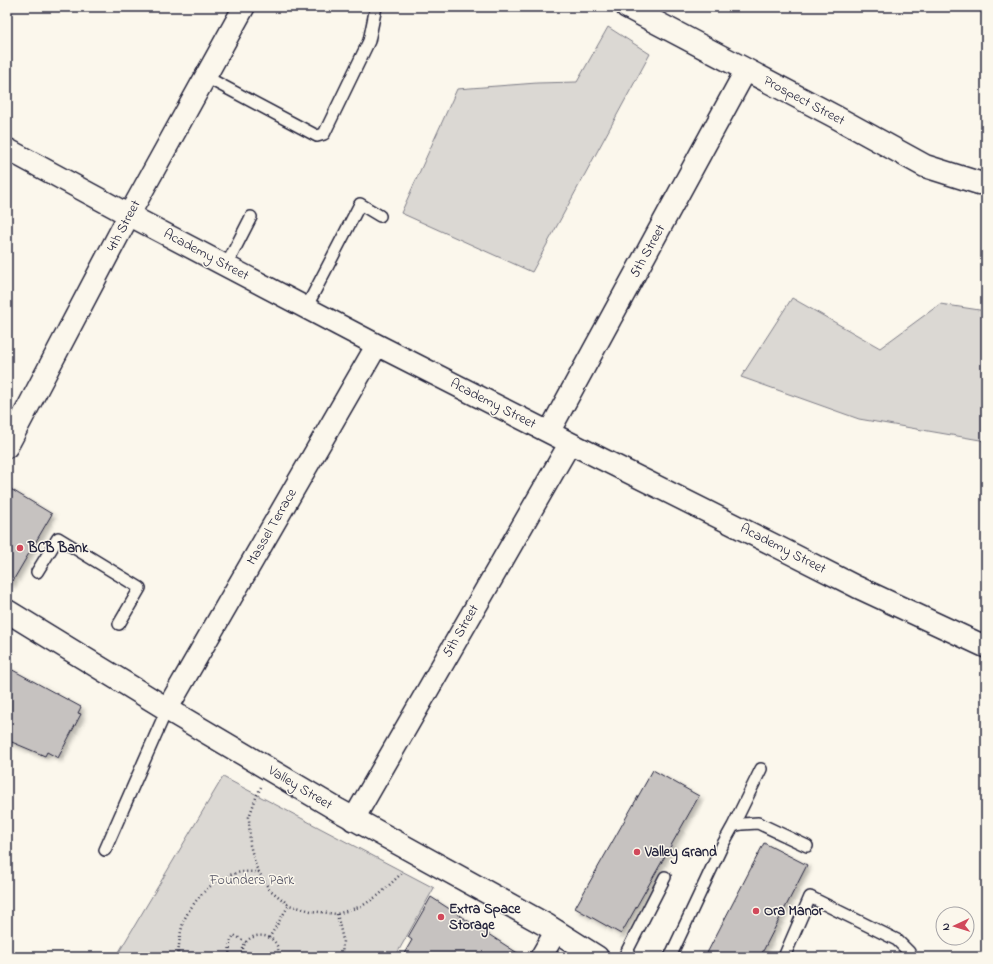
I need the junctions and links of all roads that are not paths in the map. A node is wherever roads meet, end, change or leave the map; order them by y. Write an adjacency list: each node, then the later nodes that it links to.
1 (244, 7): 5 (street, 4th Street)
2 (376, 7): 5 (lane)
3 (627, 7): 4 (main road, Prospect Street)
4 (746, 70): 7 (main road, Prospect Street); 14 (street, 5th Street)
5 (206, 76): 8 (street, 4th Street)
6 (7, 149): 8 (street, Academy Street)
7 (986, 183)
8 (129, 215): 11 (street, Academy Street); 16 (street, 4th Street)
9 (380, 216): 12 (lane)
10 (252, 217): 11 (lane)
11 (226, 266): 12 (street, Academy Street)
12 (306, 308): 13 (street, Academy Street)
13 (377, 345): 14 (street, Academy Street); 21 (street, Massel Terrace)
14 (549, 432): 15 (street, Academy Street)
15 (570, 443): 20 (street, Academy Street); 23 (street, 5th Street)
16 (7, 447)
17 (37, 572): 19 (lane)
18 (7, 611): 21 (main road, Valley Street)
19 (119, 624)
20 (986, 647)
21 (167, 709): 23 (main road, Valley Street); 26 (lane)
22 (761, 769): 24 (lane)
23 (353, 820): 28 (main road, Valley Street)
24 (732, 826): 25 (lane); 32 (lane)
25 (807, 846)
26 (105, 850)
27 (665, 877): 31 (lane)
28 (556, 931): 29 (street); 30 (main road, Valley Street)
29 (541, 957)
30 (597, 957)
31 (624, 957)
32 (670, 957)
33 (784, 957): 34 (lane)
34 (907, 957)

